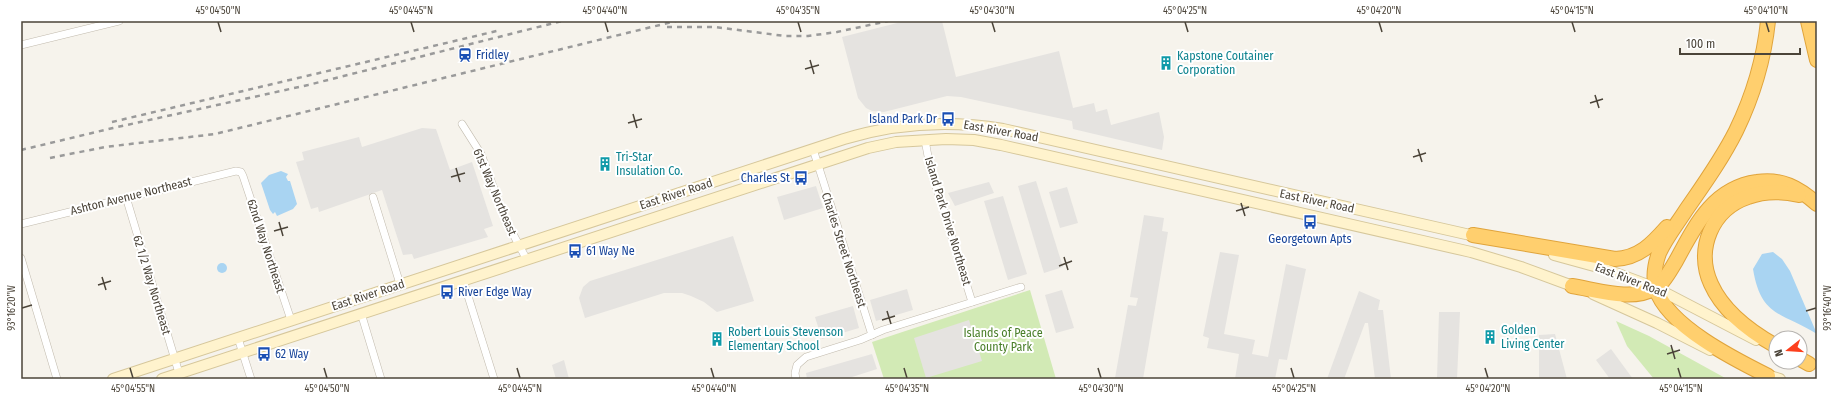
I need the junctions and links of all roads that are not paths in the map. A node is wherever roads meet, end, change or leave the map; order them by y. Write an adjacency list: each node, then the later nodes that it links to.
1 (118, 21): 4 (street)
2 (1768, 21): 11 (highway)
3 (1808, 21): 5 (highway)
4 (21, 45)
5 (1817, 60)
6 (462, 124): 17 (street, 61st Way Northeast)
7 (925, 140): 9 (main road, East River Road); 23 (main road, East River Road); 25 (street, Island Park Drive Northeast)
8 (813, 149): 9 (street, Charles Street Northeast); 16 (main road, East River Road); 17 (main road, East River Road)
9 (817, 164): 19 (main road, East River Road); 28 (street, Charles Street Northeast)
10 (241, 172): 12 (street, Ashton Avenue Northeast); 27 (street, 62nd Way Northeast)
11 (1700, 189): 16 (highway); 24 (highway)
12 (126, 197): 15 (street, Ashton Avenue Northeast); 33 (street, 62 1/2 Way Northeast)
13 (373, 198): 21 (street)
14 (1817, 204): 24 (highway); 30 (highway)
15 (21, 224)
16 (1473, 235): 24 (main road, East River Road)
17 (518, 245): 19 (street, 61st Way Northeast); 21 (main road, East River Road)
18 (21, 258): 36 (street)
19 (527, 260): 20 (main road, East River Road)
20 (463, 280): 26 (main road, East River Road); 41 (street)
21 (400, 284): 27 (main road, East River Road)
22 (1022, 286): 25 (street)
23 (1572, 286): 24 (highway); 35 (main road, East River Road)
24 (1656, 288): 31 (main road, East River Road); 35 (highway)
25 (972, 302): 28 (street)
26 (361, 313): 32 (main road, East River Road); 40 (street)
27 (291, 320): 29 (main road, East River Road)
28 (872, 335): 42 (street)
29 (238, 338): 32 (street); 33 (main road, East River Road)
30 (1768, 340)
31 (1768, 346)
32 (243, 353): 34 (main road, East River Road); 39 (street)
33 (174, 358): 34 (street, 62 1/2 Way Northeast); 37 (main road, East River Road)
34 (179, 373): 38 (main road, East River Road)
35 (1774, 377)
36 (57, 379)
37 (113, 379)
38 (162, 379)
39 (251, 379)
40 (381, 379)
41 (494, 379)
42 (796, 379)

